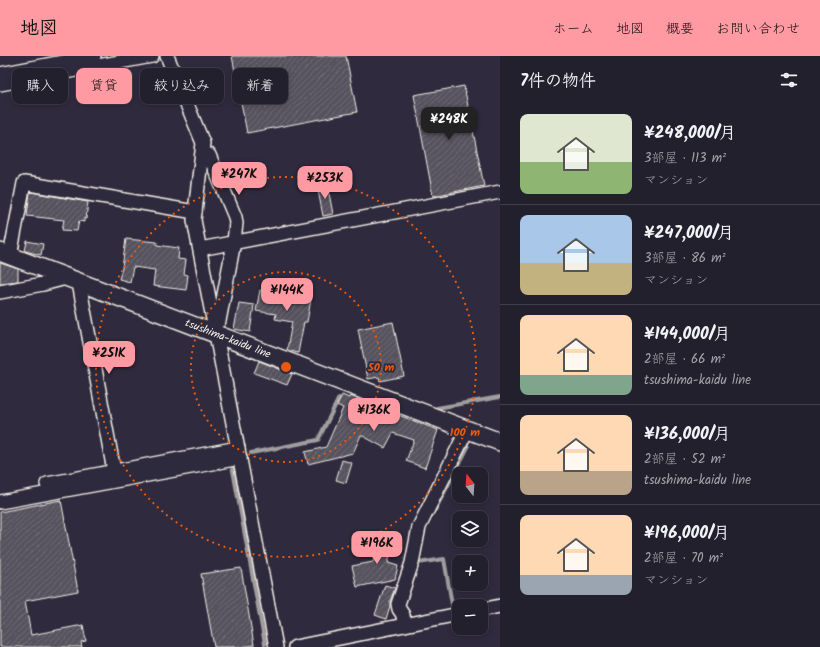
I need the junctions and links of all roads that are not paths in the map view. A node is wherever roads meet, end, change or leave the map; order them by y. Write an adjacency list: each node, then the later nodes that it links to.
1 (94, 56): 4 (street)
2 (152, 56): 5 (street)
3 (167, 56): 8 (street)
4 (0, 74)
5 (0, 84)
6 (209, 155): 9 (street)
7 (500, 192): 9 (street)
8 (195, 212): 10 (street); 11 (street)
9 (234, 242): 10 (street); 14 (street)
10 (200, 249): 14 (street)
11 (5, 254): 12 (main road, tsushima-kaidu line)
12 (73, 280): 13 (street); 14 (main road, tsushima-kaidu line); 18 (street)
13 (0, 292)
14 (218, 328): 15 (main road, tsushima-kaidu line); 17 (street)
15 (467, 430): 16 (main road, tsushima-kaidu line); 24 (street)
16 (500, 442)
17 (239, 453): 18 (street); 20 (street); 25 (street)
18 (114, 471): 19 (street)
19 (0, 493)
20 (0, 502)
21 (500, 606): 22 (street)
22 (488, 609)
23 (452, 615): 24 (street)
24 (404, 625): 26 (street)
25 (276, 647)
26 (295, 647)

